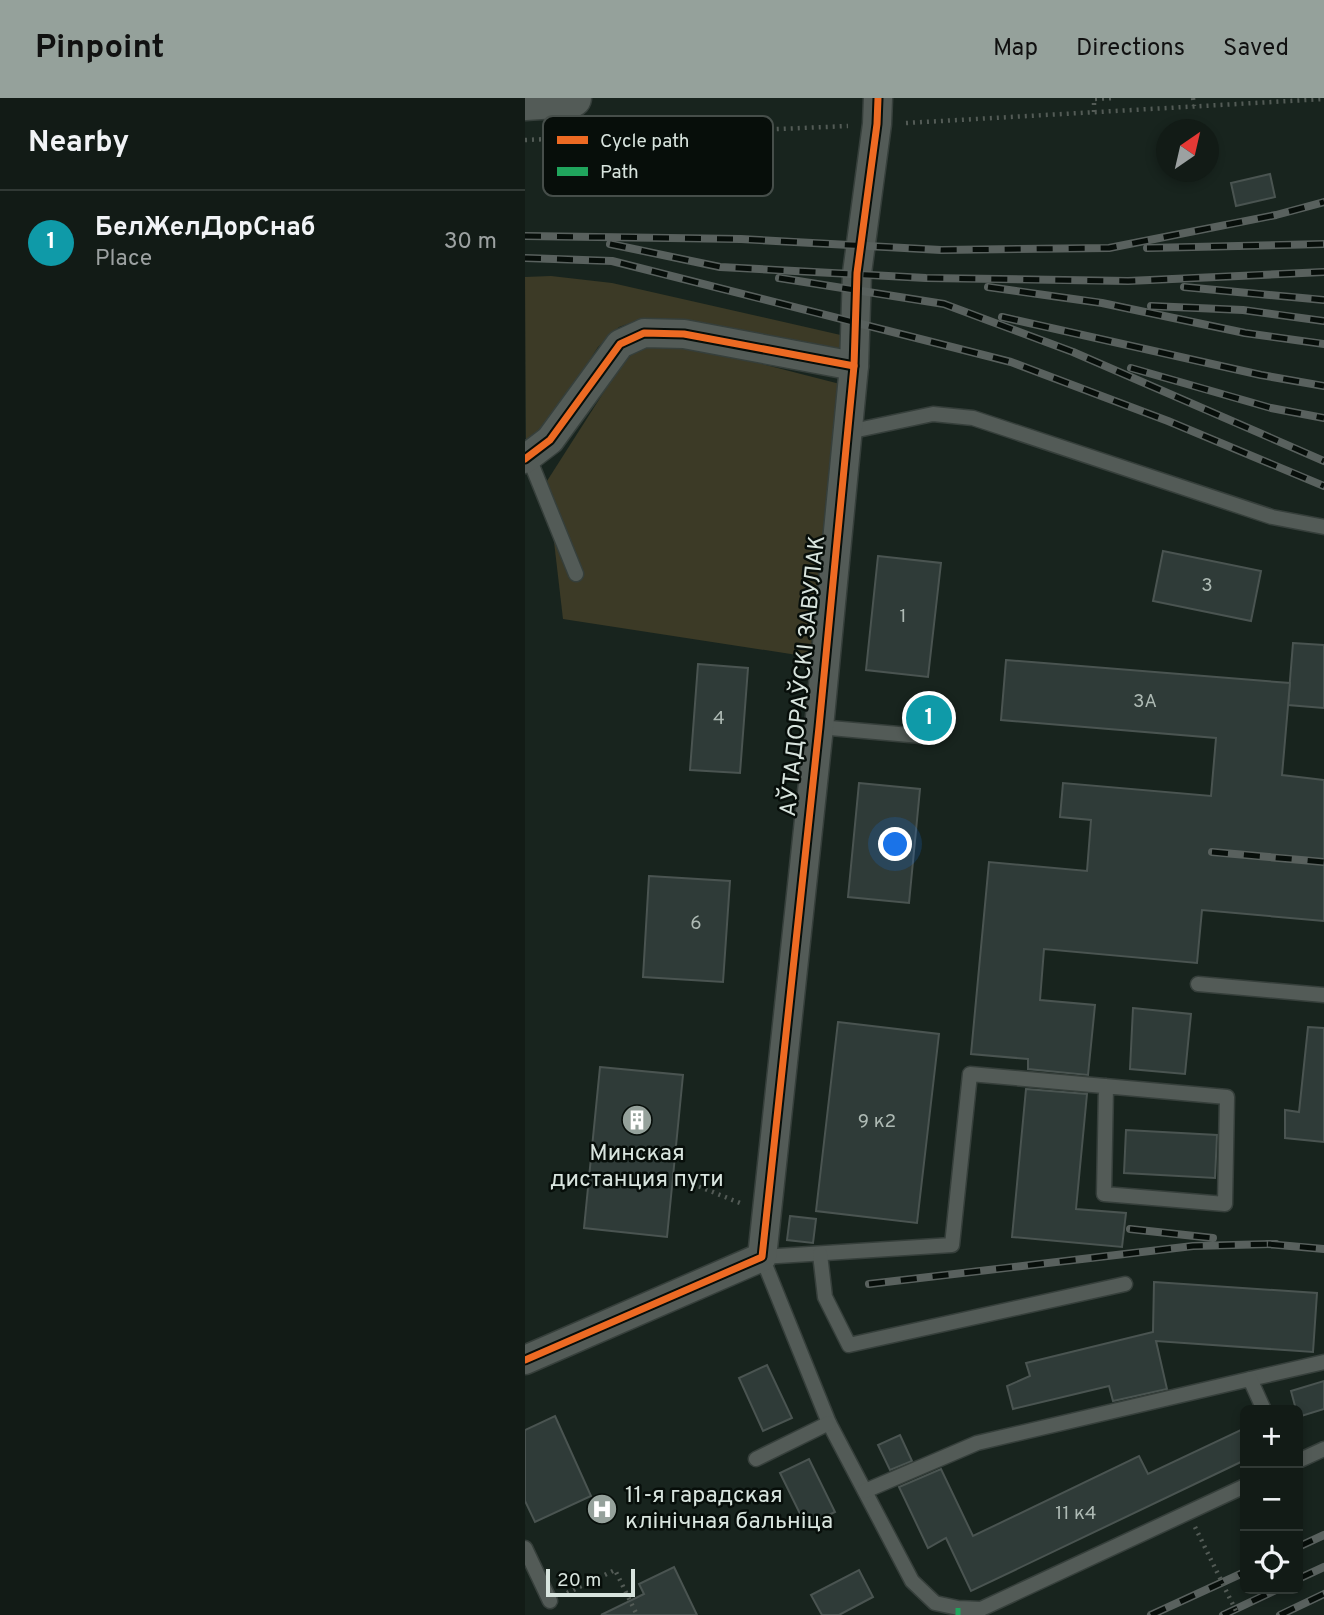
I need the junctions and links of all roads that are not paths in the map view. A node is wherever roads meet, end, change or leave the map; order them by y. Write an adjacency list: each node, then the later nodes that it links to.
1 (572, 98): 2 (main road)
2 (525, 101)
3 (878, 111): 4 (street, АЎТАДОРАЎСКІ ЗАВУЛАК)
4 (854, 366): 5 (street, АЎТАДОРАЎСКІ ЗАВУЛАК); 6 (street)
5 (848, 432): 7 (lane); 9 (street, АЎТАДОРАЎСКІ ЗАВУЛАК)
6 (527, 459): 8 (lane)
7 (1324, 527)
8 (576, 574)
9 (819, 727): 10 (lane); 15 (street, АЎТАДОРАЎСКІ ЗАВУЛАК)
10 (921, 736)
11 (1198, 984): 12 (lane)
12 (1324, 995)
13 (1106, 1086): 13 (lane); 14 (lane)
14 (820, 1254): 15 (lane); 16 (lane)
15 (762, 1257): 17 (street); 21 (lane, АЎТАДОРАЎСКІ ЗАВУЛАК)
16 (1125, 1284)
17 (525, 1360)
18 (1324, 1362): 19 (lane)
19 (1250, 1379): 20 (lane); 26 (lane)
20 (1262, 1405)
21 (829, 1423): 23 (lane); 26 (lane, АЎТАДОРАЎСКІ ЗАВУЛАК)
22 (1324, 1449): 24 (lane)
23 (756, 1459)
24 (1303, 1459)
25 (1240, 1488): 26 (lane, АЎТАДОРАЎСКІ ЗАВУЛАК)
26 (865, 1491)
27 (525, 1548): 28 (lane)
28 (550, 1601)

